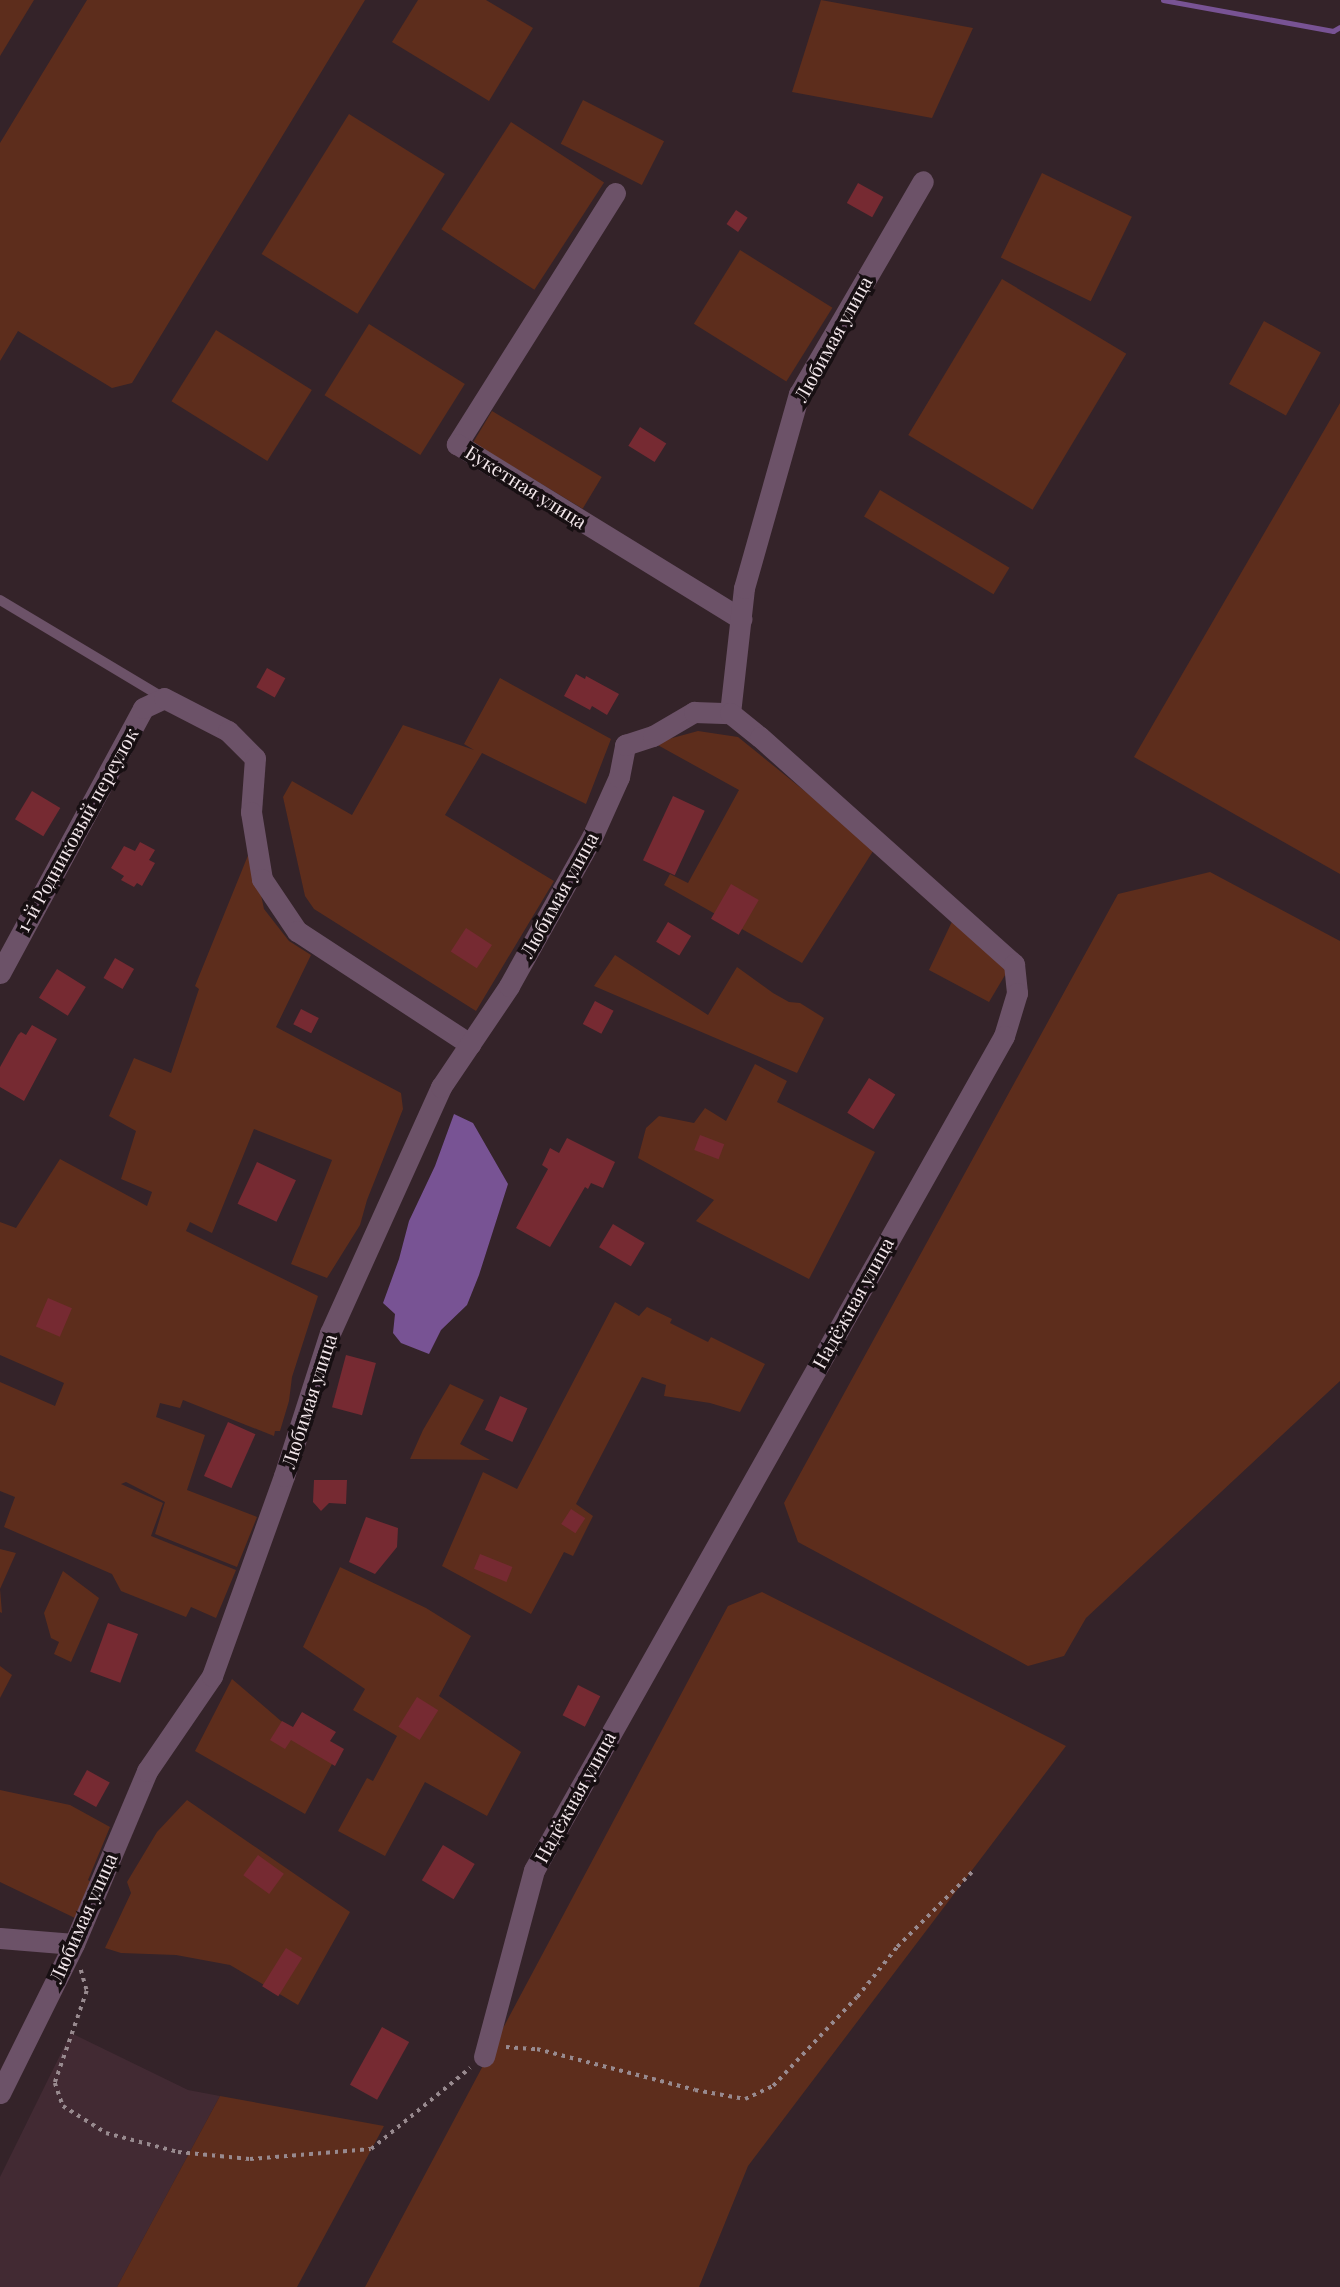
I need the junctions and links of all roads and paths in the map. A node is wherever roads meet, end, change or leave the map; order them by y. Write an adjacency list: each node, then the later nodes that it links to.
1 (923, 181): 4 (street, Любимая улица)
2 (615, 193): 4 (street, Букетная улица)
3 (0, 600): 5 (lane)
4 (741, 618): 6 (street, Любимая улица)
5 (164, 698): 7 (street, 1-й Родниковый переулок); 8 (street)
6 (730, 713): 8 (street, Любимая улица); 11 (street, Надёжная улица)
7 (0, 973)
8 (470, 1044): 10 (street, Любимая улица)
9 (0, 1938): 10 (street)
10 (74, 1944): 12 (street, Любимая улица)
11 (484, 2056)
12 (0, 2093)

